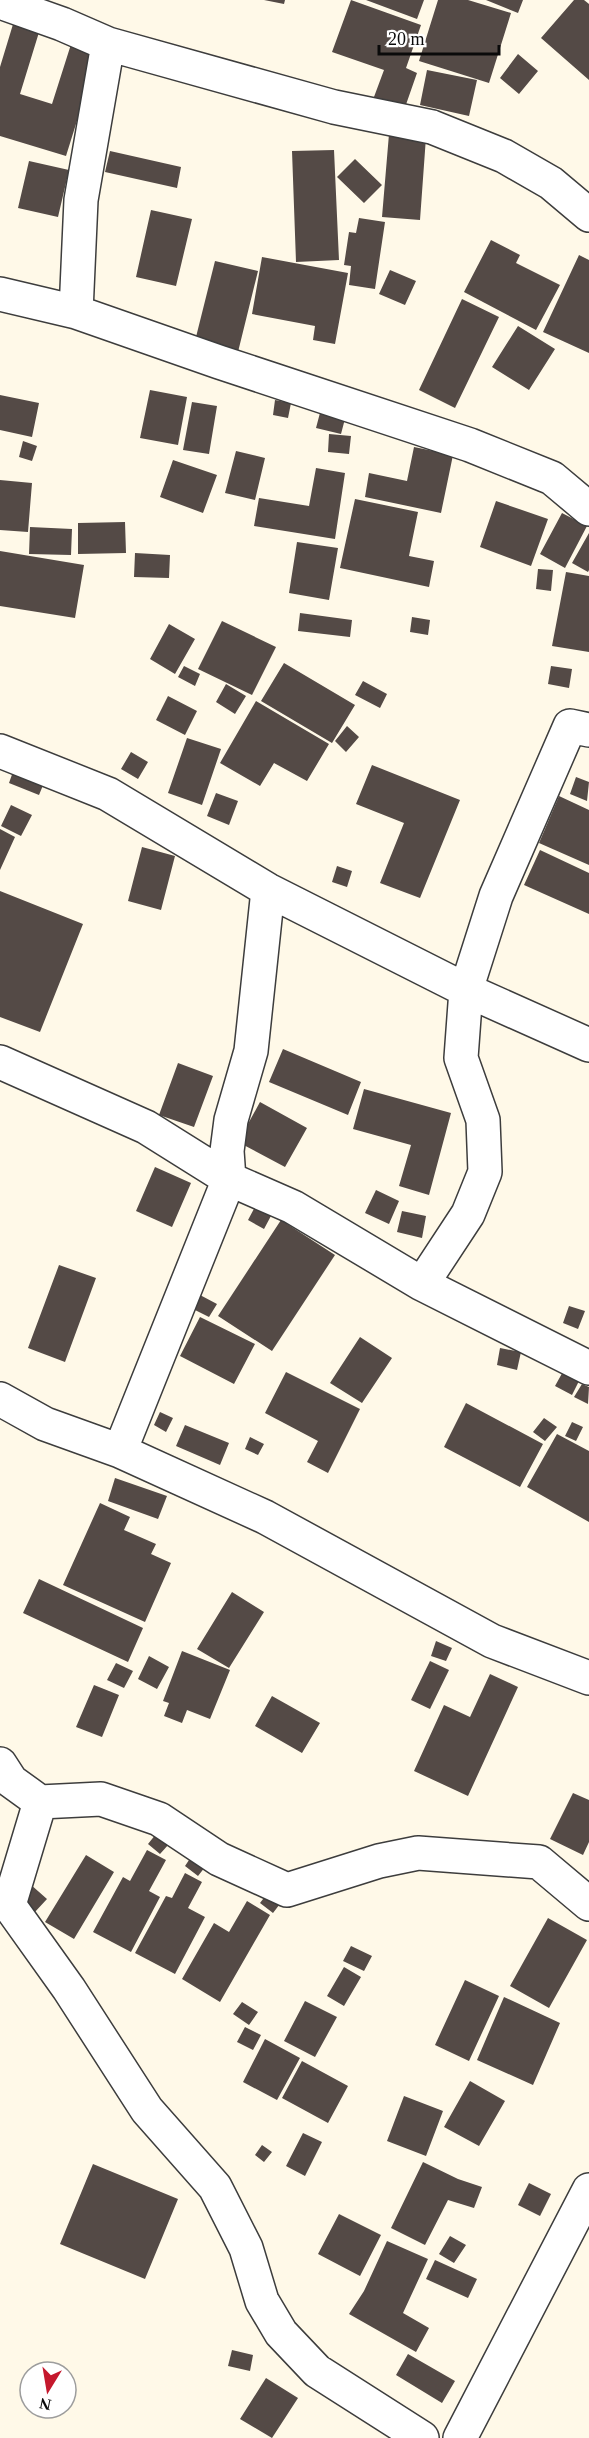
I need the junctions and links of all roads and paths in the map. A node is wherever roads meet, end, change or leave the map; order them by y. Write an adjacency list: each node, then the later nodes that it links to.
1 (0, 2): 2 (street)
2 (63, 12): 3 (street)
3 (108, 44): 4 (street); 6 (street)
4 (589, 215)
5 (0, 294): 6 (street)
6 (76, 312): 7 (street)
7 (589, 509)
8 (589, 730): 11 (street)
9 (0, 751): 10 (street)
10 (268, 890): 11 (street); 14 (street)
11 (466, 990): 12 (street); 15 (street)
12 (589, 1045)
13 (0, 1062): 14 (street)
14 (229, 1179): 15 (street); 18 (street)
15 (422, 1284): 16 (street)
16 (589, 1368)
17 (0, 1399): 18 (street)
18 (120, 1451): 19 (street)
19 (589, 1678)
20 (0, 1764): 21 (street)
21 (40, 1802): 22 (street); 24 (street)
22 (589, 1904)
23 (589, 2190): 25 (street)
24 (422, 2438)
25 (460, 2438)

